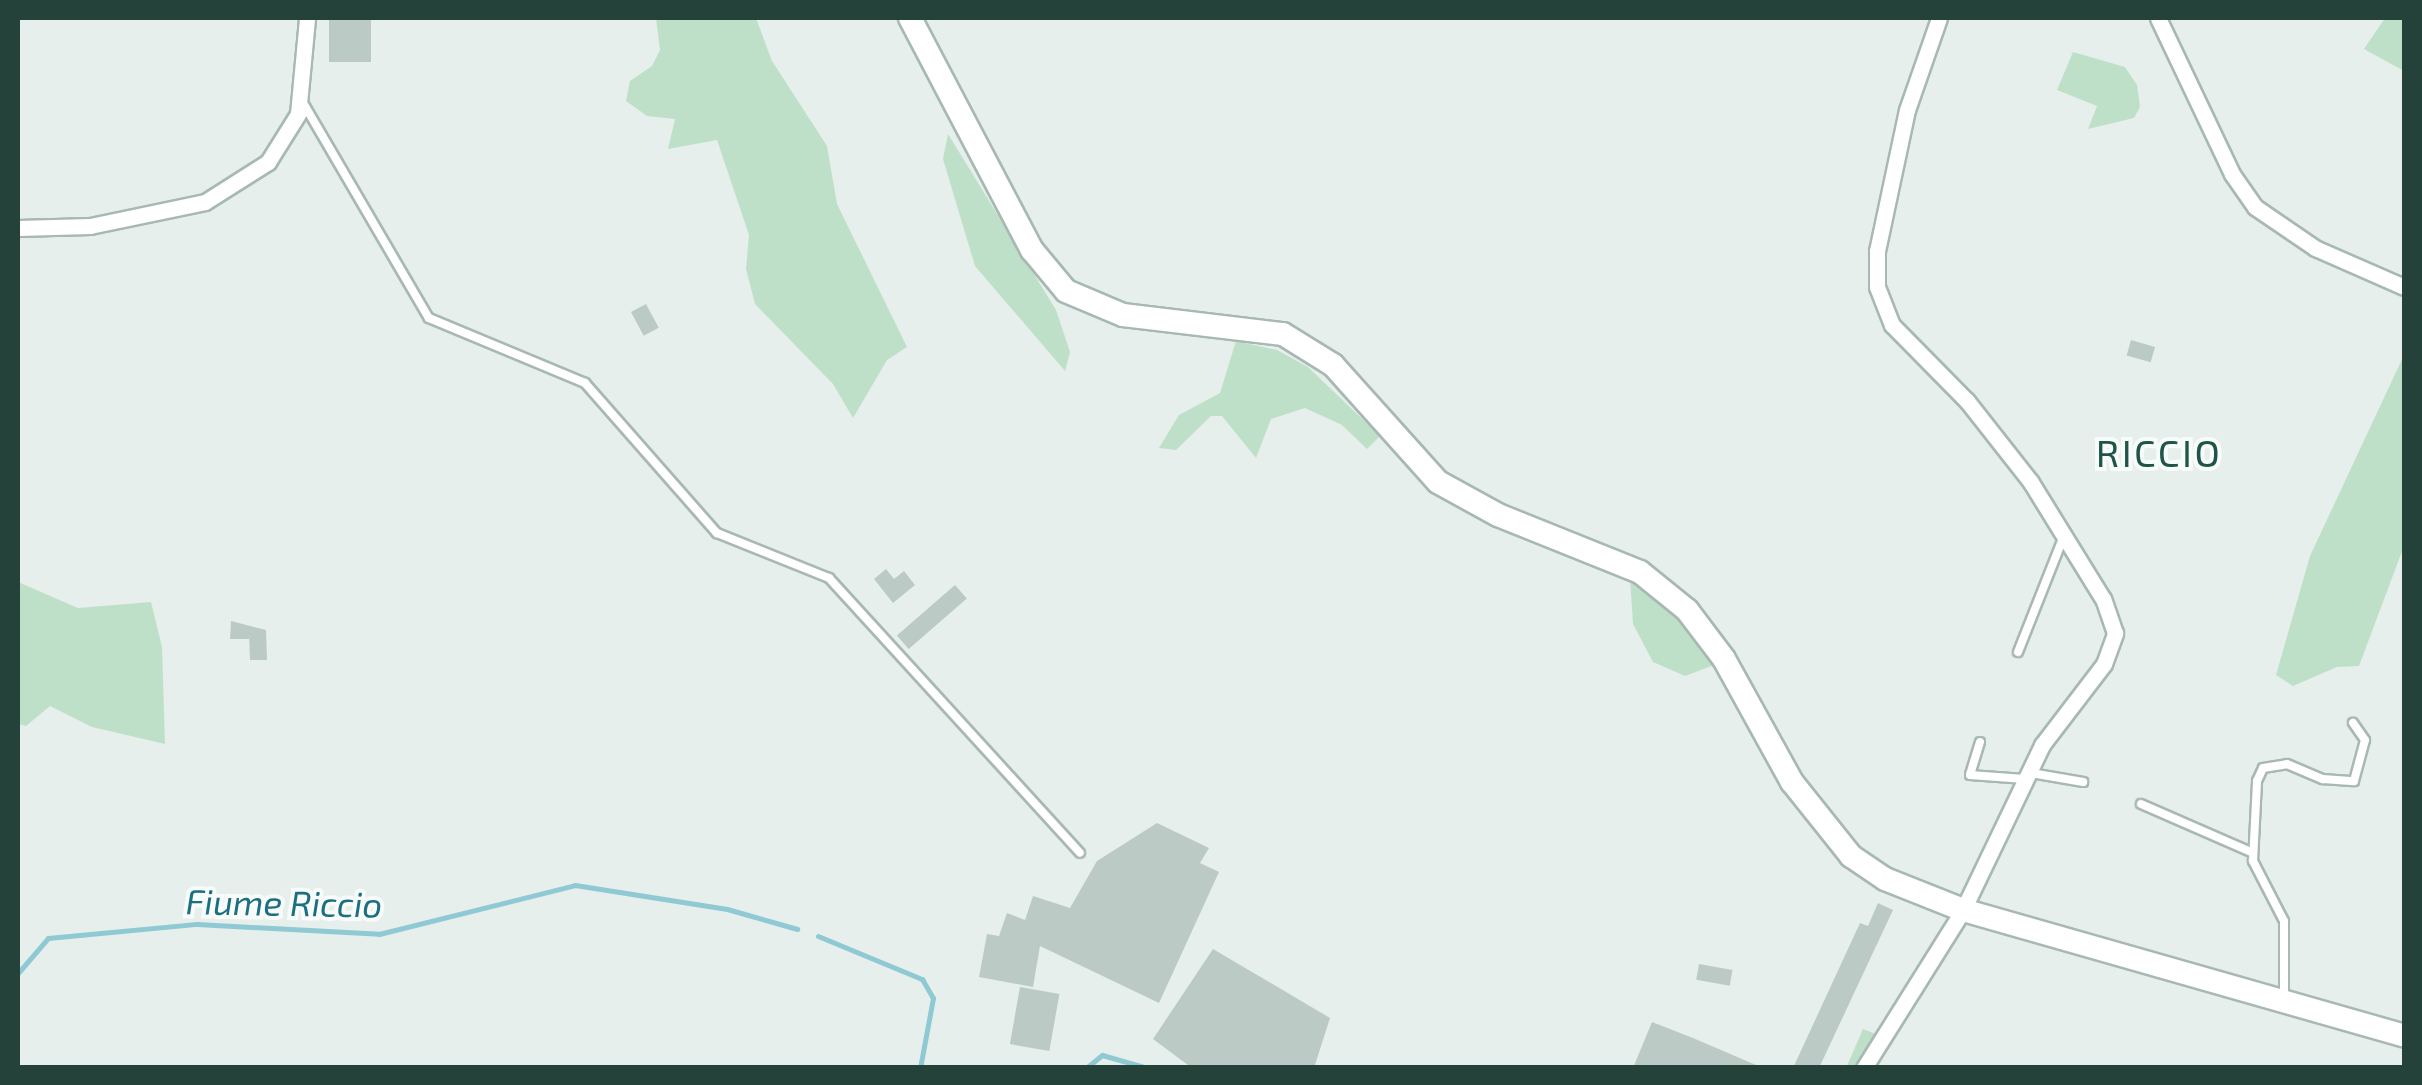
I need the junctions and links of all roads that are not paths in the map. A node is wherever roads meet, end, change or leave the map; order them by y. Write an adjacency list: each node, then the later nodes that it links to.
1 (307, 18): 5 (street)
2 (910, 18): 17 (street)
3 (1939, 18): 8 (street)
4 (2158, 18): 7 (street)
5 (301, 99): 6 (street); 16 (lane)
6 (18, 228)
7 (2404, 287)
8 (2064, 536): 9 (lane); 12 (street)
9 (2018, 652)
10 (2353, 723): 15 (lane)
11 (1980, 742): 12 (lane)
12 (2031, 776): 13 (lane); 17 (street)
13 (2084, 782)
14 (2141, 804): 15 (lane)
15 (2253, 853): 18 (lane)
16 (1080, 854)
17 (1963, 910): 18 (street); 20 (street)
18 (2284, 998): 19 (street)
19 (2404, 1036)
20 (1864, 1068)

